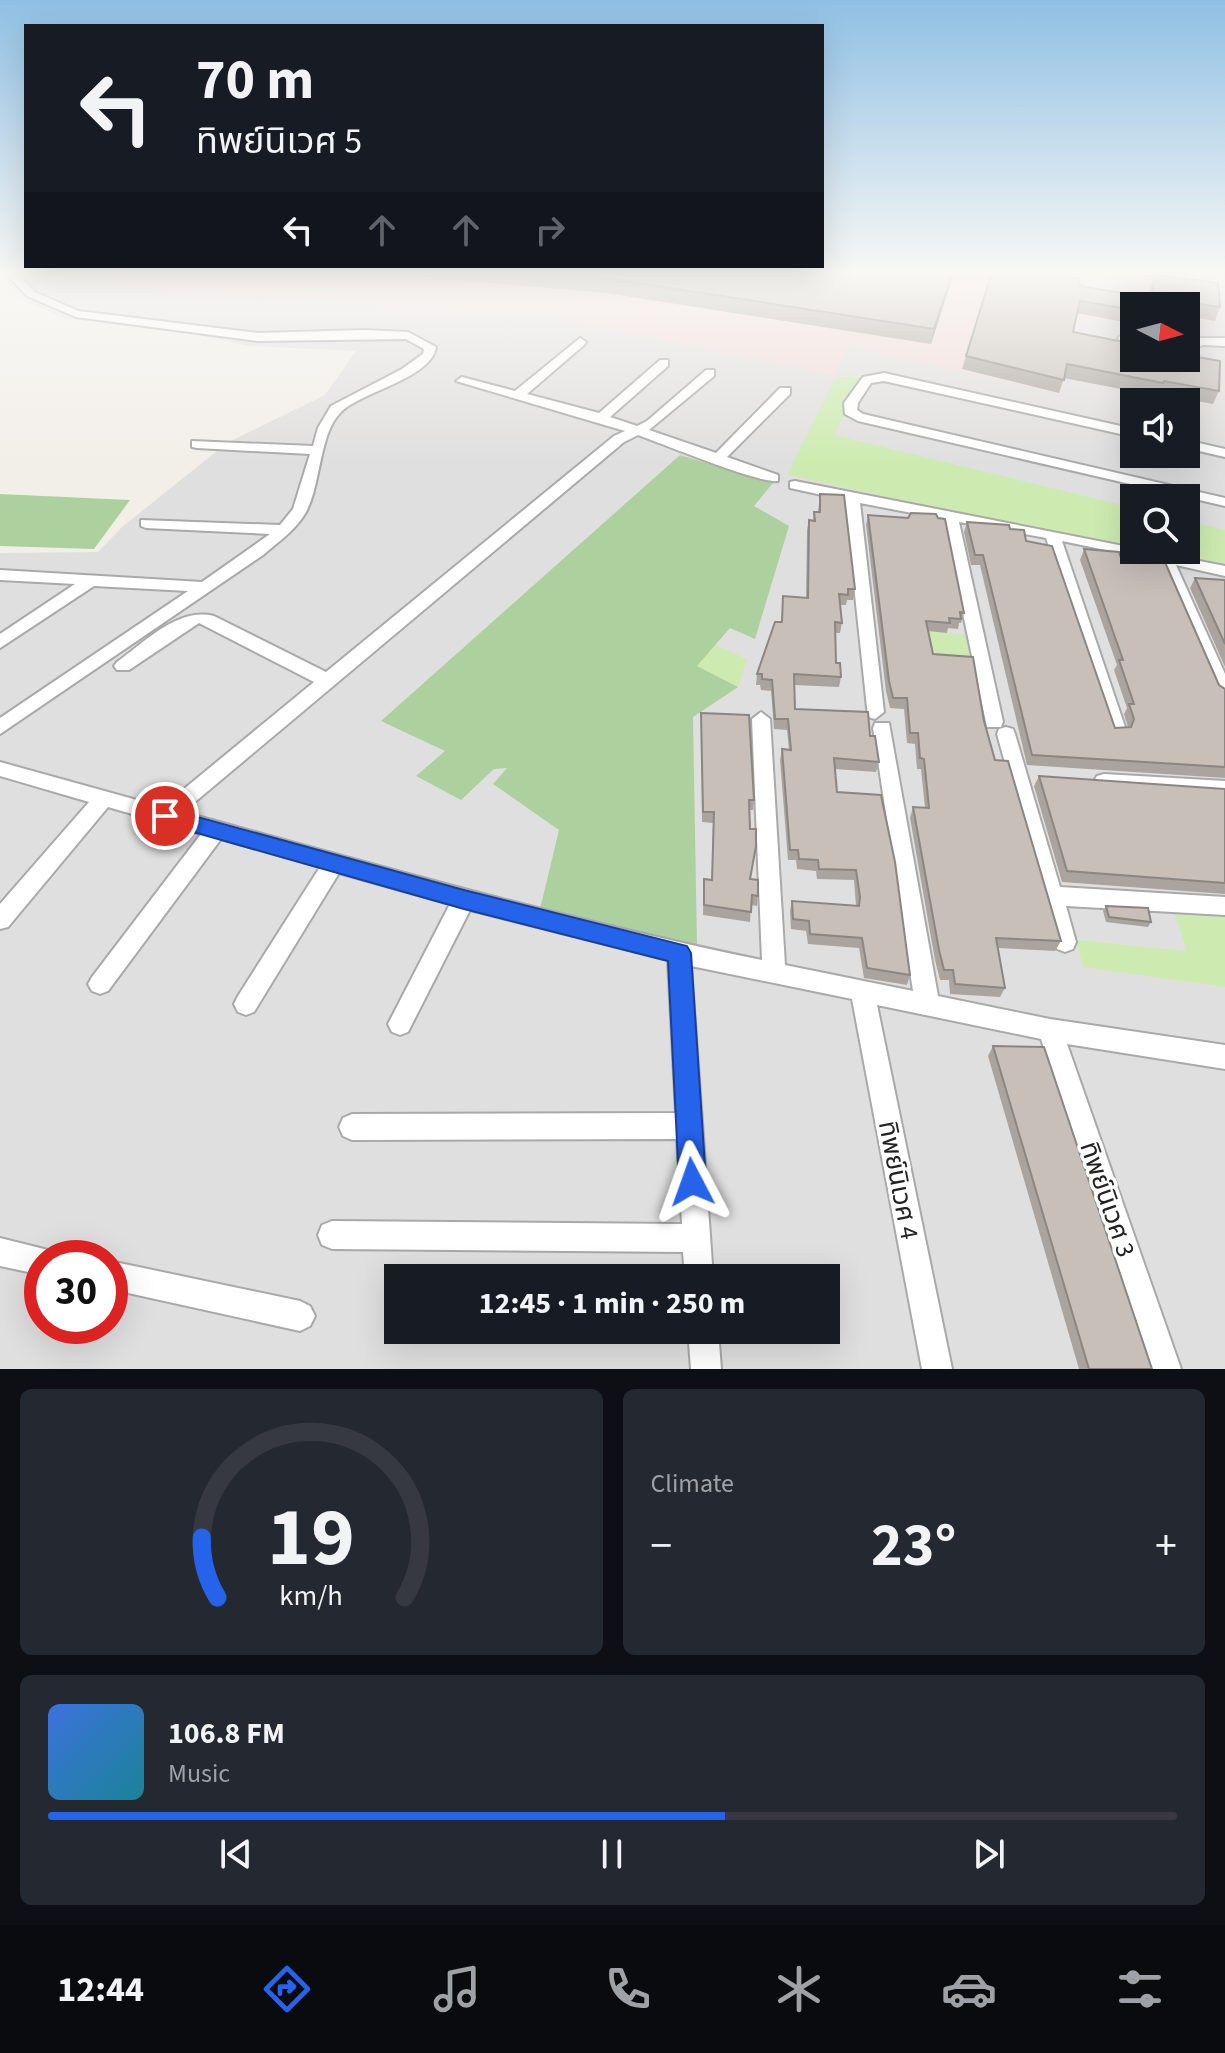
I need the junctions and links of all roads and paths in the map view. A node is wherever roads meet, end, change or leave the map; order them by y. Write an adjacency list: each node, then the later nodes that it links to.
1 (241, 335): 2 (street)
2 (333, 335)
3 (384, 335): 17 (street)
4 (580, 342): 11 (street)
5 (1200, 342): 6 (street)
6 (1225, 342)
7 (664, 363): 12 (street)
8 (710, 373): 14 (street)
9 (462, 381): 11 (street)
10 (785, 391): 19 (street)
11 (518, 395): 12 (street)
12 (601, 418): 14 (street)
13 (1120, 430): 23 (street)
14 (640, 432): 19 (street); 37 (street)
15 (197, 444): 17 (street)
16 (1200, 447): 18 (street)
17 (317, 450): 26 (street)
18 (1225, 453)
19 (717, 460): 20 (street)
20 (773, 478)
21 (795, 485): 22 (street)
22 (852, 497): 24 (street); 58 (street)
23 (1225, 502)
24 (950, 517): 27 (street); 49 (street)
25 (146, 523): 26 (street)
26 (284, 530): 34 (street)
27 (1053, 537): 28 (street); 41 (street)
28 (1120, 549)
29 (1168, 564): 38 (street)
30 (1195, 564): 31 (street)
31 (1225, 571)
32 (0, 575): 33 (street)
33 (88, 583): 34 (street); 35 (street)
34 (202, 587): 40 (street)
35 (0, 642)
36 (123, 666): 37 (street)
37 (328, 681): 46 (street)
38 (1225, 694)
39 (761, 719): 55 (street)
40 (0, 727)
41 (1117, 730)
42 (0, 769): 45 (street)
43 (1082, 779): 44 (street)
44 (1225, 789)
45 (104, 798): 46 (street); 52 (street)
46 (165, 816): 47 (street)
47 (215, 831): 48 (street); 56 (street)
48 (334, 863): 50 (street); 59 (street)
49 (1052, 896): 51 (street); 53 (street)
50 (464, 899): 54 (street); 60 (street)
51 (1225, 906)
52 (0, 920)
53 (1065, 942)
54 (679, 953): 55 (street); 63 (street)
55 (774, 972): 57 (street)
56 (100, 984)
57 (862, 990): 58 (street); 74 (street, ทิพย์นิเวศ 4)
58 (927, 1003): 61 (street)
59 (246, 1004)
60 (400, 1024)
61 (1050, 1030): 62 (street); 75 (street, ทิพย์นิเวศ 3)
62 (1225, 1057)
63 (689, 1126): 64 (street); 66 (street)
64 (352, 1127)
65 (332, 1235): 66 (street)
66 (696, 1238): 69 (street)
67 (0, 1252): 68 (street)
68 (24, 1257)
69 (698, 1264)
70 (128, 1279): 71 (street)
71 (300, 1316)
72 (704, 1344): 73 (street)
73 (706, 1369)
74 (937, 1369)
75 (1166, 1369)

